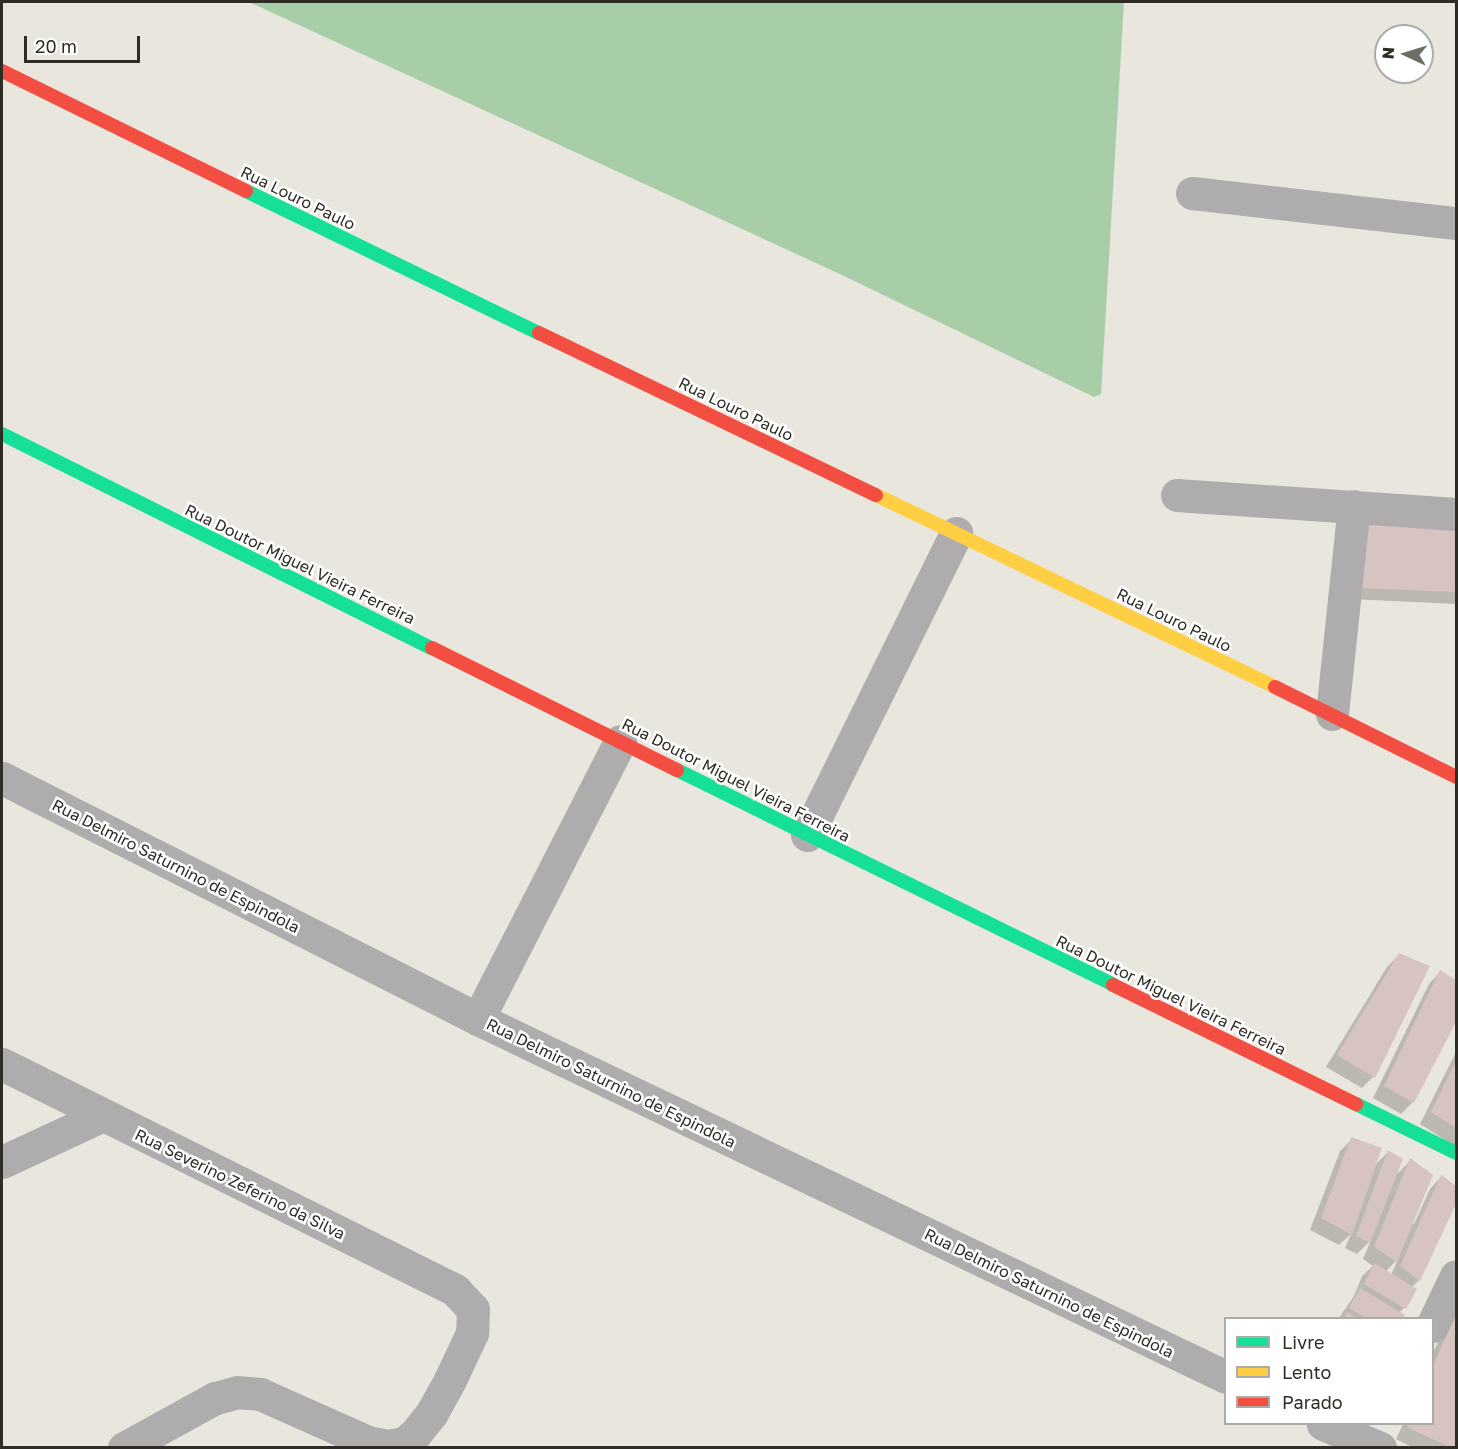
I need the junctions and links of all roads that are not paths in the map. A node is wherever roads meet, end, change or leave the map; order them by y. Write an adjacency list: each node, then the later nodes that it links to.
1 (2, 71): 8 (street, Rua Louro Paulo)
2 (1192, 193): 3 (street)
3 (1456, 223)
4 (2, 434): 10 (street, Rua Doutor Miguel Vieira Ferreira)
5 (1177, 495): 6 (street)
6 (1354, 506): 7 (street); 9 (street)
7 (1456, 514)
8 (956, 533): 9 (street, Rua Louro Paulo); 13 (street)
9 (1332, 714): 11 (street, Rua Louro Paulo)
10 (620, 741): 13 (street, Rua Doutor Miguel Vieira Ferreira); 14 (street)
11 (1456, 777)
12 (2, 778): 14 (street, Rua Delmiro Saturnino de Espindola)
13 (807, 835): 17 (street, Rua Doutor Miguel Vieira Ferreira)
14 (478, 1019): 21 (street, Rua Delmiro Saturnino de Espindola)
15 (2, 1064): 16 (street, Rua Severino Zeferino da Silva)
16 (101, 1116): 18 (street); 24 (street, Rua Severino Zeferino da Silva)
17 (1456, 1153)
18 (2, 1162)
19 (1456, 1276): 20 (street)
20 (1434, 1322)
21 (1224, 1376)
22 (1327, 1425): 23 (street)
23 (1380, 1439)
24 (124, 1448)

